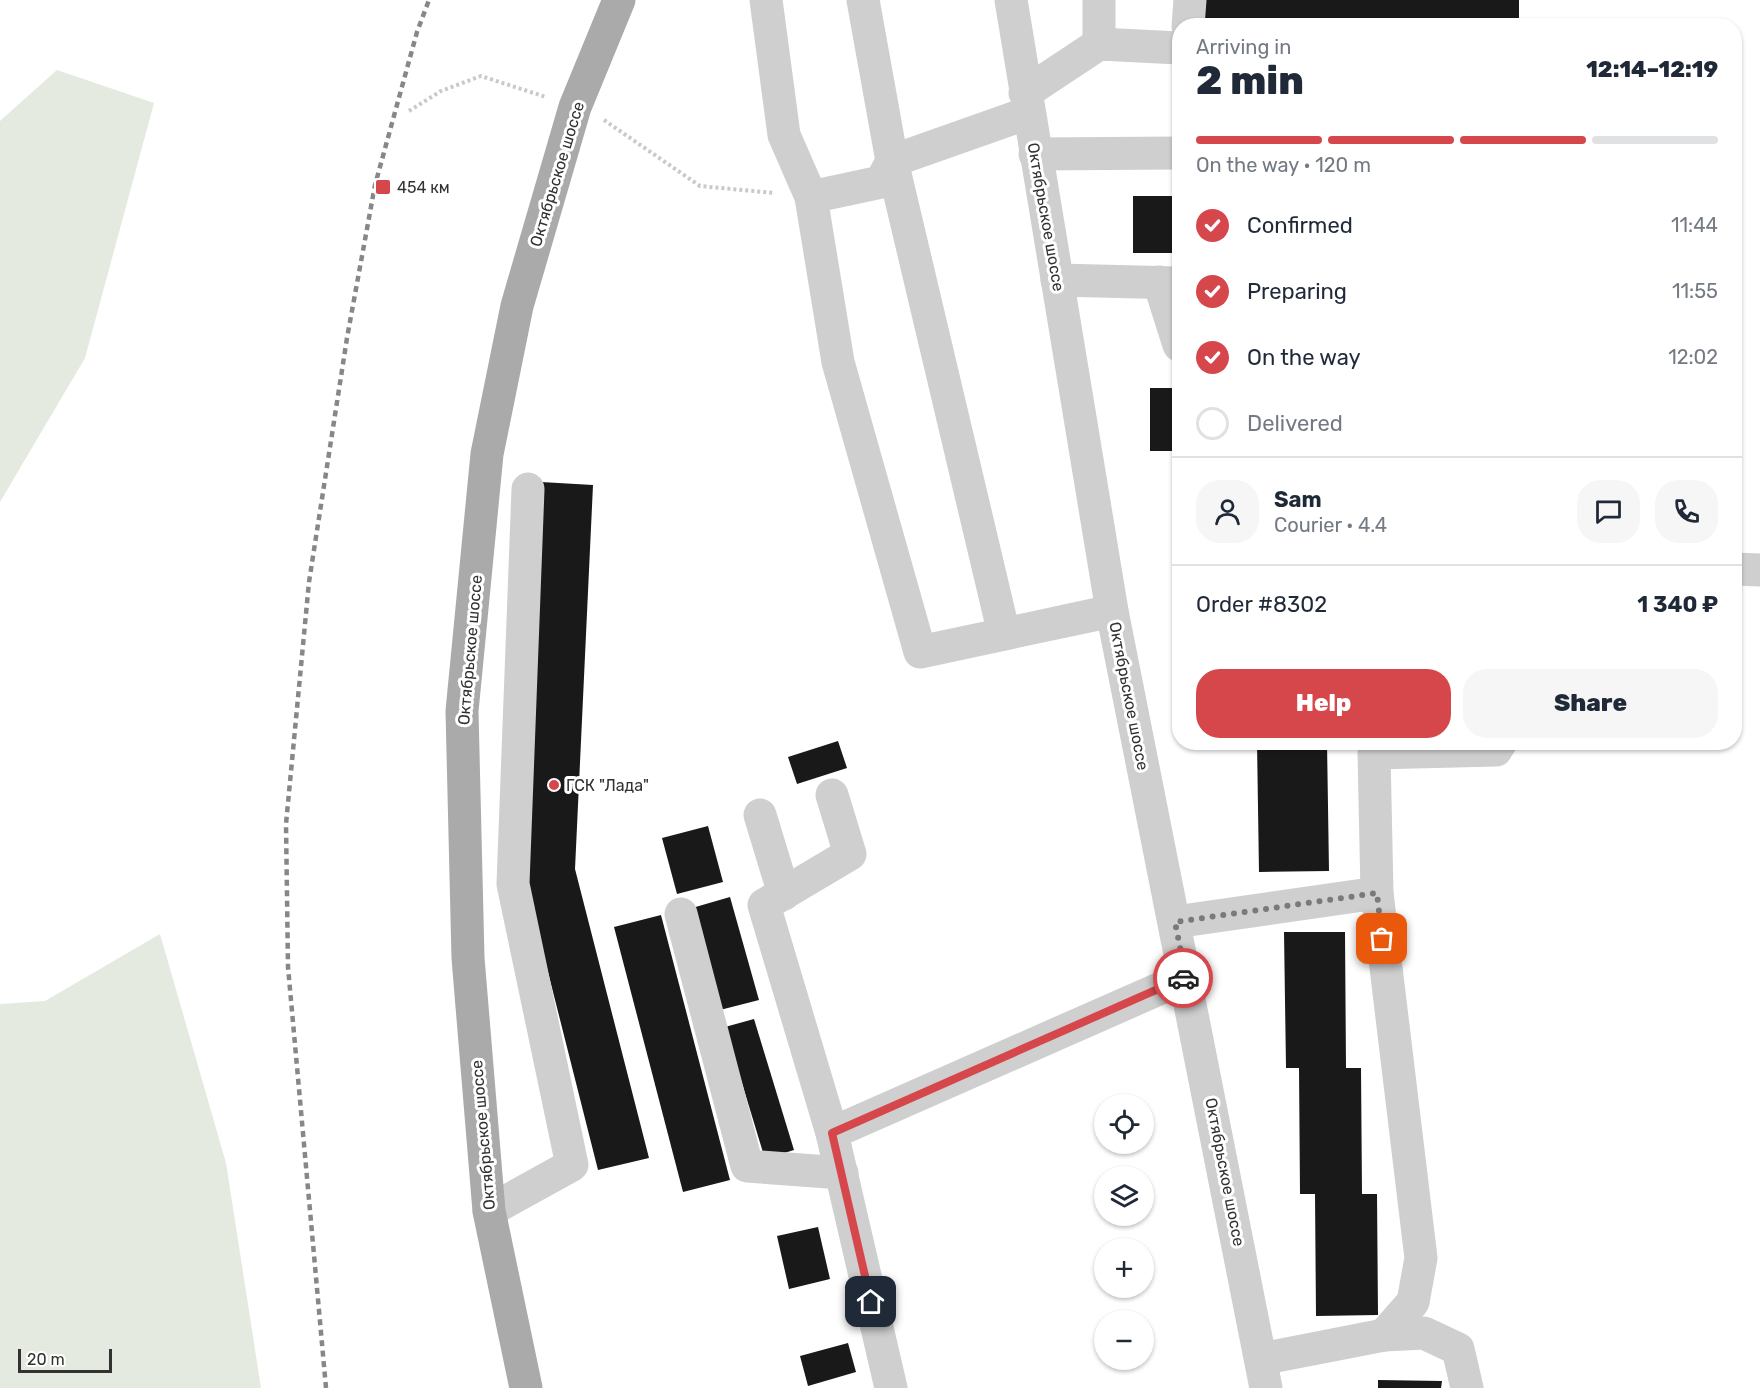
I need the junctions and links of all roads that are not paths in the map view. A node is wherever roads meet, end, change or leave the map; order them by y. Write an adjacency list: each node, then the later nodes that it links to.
1 (619, 0): 33 (main road, Октябрьское шоссе)
2 (765, 0): 14 (street)
3 (863, 0): 13 (street)
4 (1011, 0): 10 (street, Октябрьское шоссе)
5 (1099, 0): 8 (street)
6 (1190, 0): 7 (street)
7 (1189, 18)
8 (1100, 44): 9 (street); 10 (street)
9 (1172, 48)
10 (1027, 103): 12 (street, Октябрьское шоссе); 13 (street)
11 (1172, 153): 12 (street)
12 (1035, 154): 15 (street, Октябрьское шоссе)
13 (892, 161): 14 (street); 22 (street)
14 (811, 197): 22 (street)
15 (1057, 280): 16 (street); 21 (street, Октябрьское шоссе)
16 (1169, 283): 17 (street)
17 (1172, 302)
18 (528, 489): 33 (street)
19 (1742, 569): 20 (street)
20 (1760, 570)
21 (1112, 611): 22 (street); 29 (street, Октябрьское шоссе)
22 (1004, 634)
23 (1496, 750): 26 (street)
24 (832, 795): 27 (street)
25 (760, 815): 27 (street)
26 (1377, 893): 29 (street); 34 (street)
27 (784, 894): 31 (street)
28 (681, 914): 32 (street)
29 (1175, 922): 30 (street, Октябрьское шоссе)
30 (1186, 977): 31 (street); 35 (street, Октябрьское шоссе)
31 (832, 1133): 32 (street)
32 (842, 1173): 37 (street)
33 (489, 1211): 36 (main road, Октябрьское шоссе)
34 (1384, 1335): 35 (street); 38 (street)
35 (1264, 1374)
36 (526, 1388)
37 (891, 1388)
38 (1467, 1388)

